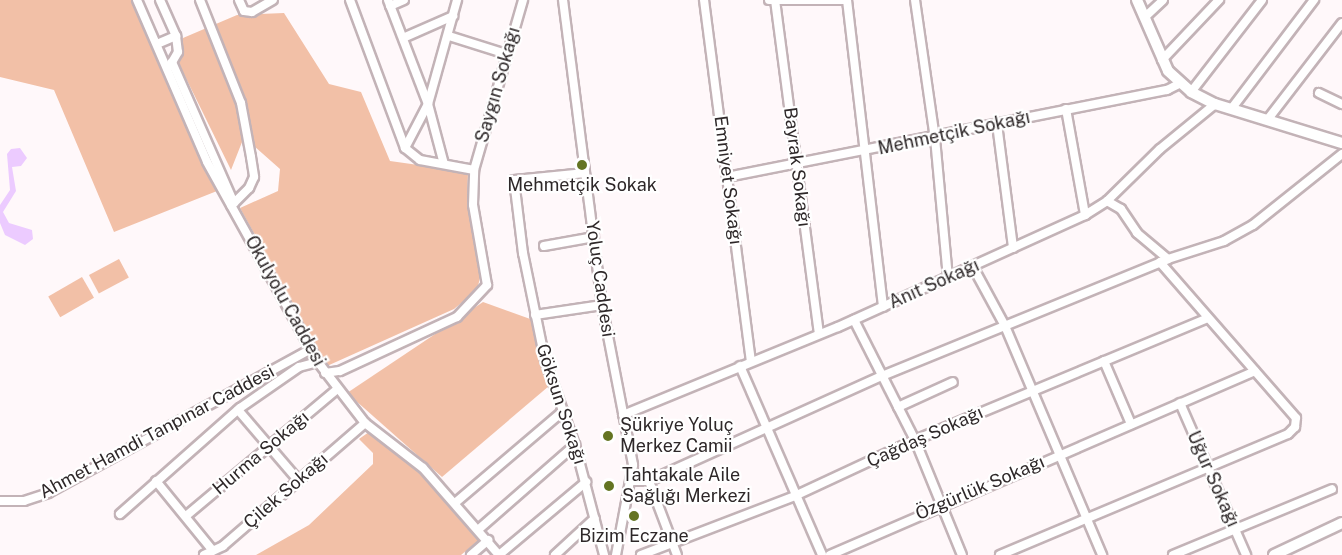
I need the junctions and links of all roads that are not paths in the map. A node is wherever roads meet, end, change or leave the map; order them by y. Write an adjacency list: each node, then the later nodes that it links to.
1 (136, 0): 28 (street, Okulyolu Caddesi)
2 (160, 0): 25 (street)
3 (200, 0): 53 (street)
4 (239, 0): 5 (street)
5 (273, 0)
6 (350, 0): 44 (street)
7 (404, 0): 21 (street)
8 (457, 0): 22 (street)
9 (523, 0): 29 (street, Saygın Sokağı)
10 (563, 0): 50 (street, Yoluç Caddesi)
11 (704, 0): 51 (street, Emniyet Sokağı)
12 (769, 0): 13 (street)
13 (776, 0): 14 (street); 48 (street, Bayrak Sokağı)
14 (847, 0): 45 (street)
15 (915, 0): 42 (street)
16 (1137, 0): 23 (main road)
17 (1163, 0): 23 (street)
18 (1219, 0): 30 (street)
19 (1262, 0): 33 (street)
20 (1314, 0): 38 (street)
21 (389, 3): 27 (street)
22 (453, 15): 26 (street); 27 (street)
23 (1146, 16): 30 (main road)
24 (1342, 23): 40 (street)
25 (176, 36): 28 (street); 31 (street)
26 (449, 36): 29 (street); 35 (street)
27 (403, 38): 35 (street)
28 (157, 44): 31 (street, Okulyolu Caddesi)
29 (506, 54): 49 (street, Saygın Sokağı)
30 (1162, 60): 32 (main road)
31 (170, 66): 53 (street, Okulyolu Caddesi)
32 (1179, 84): 33 (main road); 39 (street, Mehmetçik Sokağı)
33 (1191, 92): 36 (main road)
34 (1319, 93): 37 (street)
35 (428, 104): 44 (street); 47 (street)
36 (1215, 104): 38 (main road); 52 (street, Anıt Sokağı)
37 (1342, 104)
38 (1232, 108): 40 (main road)
39 (1066, 109): 41 (street, Mehmetçik Sokağı); 54 (street)
40 (1268, 119): 43 (main road)
41 (997, 124): 42 (street, Mehmetçik Sokağı); 57 (street)
42 (935, 138): 45 (street, Mehmetçik Sokağı); 60 (street)
43 (1342, 143)
44 (405, 148): 47 (street)
45 (865, 153): 48 (street, Mehmetçik Sokağı); 62 (street)
46 (1342, 154): 58 (street)
47 (444, 164): 49 (street)
48 (797, 165): 51 (street, Mehmetçik Sokağı); 67 (street, Bayrak Sokağı)
49 (474, 170): 74 (street, Saygın Sokağı)
50 (585, 173): 55 (street, Yoluç Caddesi); 63 (street, Göksun Sokağı)
51 (727, 177): 69 (street, Emniyet Sokağı)
52 (1107, 201): 54 (street, Anıt Sokağı); 58 (street)
53 (232, 205): 68 (street, Okulyolu Caddesi)
54 (1085, 215): 57 (street, Anıt Sokağı)
55 (594, 237): 56 (street); 61 (street, Yoluç Caddesi)
56 (544, 246)
57 (1012, 249): 59 (street, Anıt Sokağı)
58 (1164, 260): 64 (street); 66 (street)
59 (973, 267): 60 (street, Anıt Sokağı); 66 (street)
60 (948, 278): 62 (street, Anıt Sokağı)
61 (602, 305): 63 (street); 83 (street, Yoluç Caddesi)
62 (883, 307): 65 (street, Anıt Sokağı)
63 (535, 315): 82 (street, Göksun Sokağı)
64 (1208, 318): 70 (street, Çağdaş Sokağı); 73 (street)
65 (854, 320): 67 (street, Anıt Sokağı); 75 (street)
66 (1005, 326): 75 (street); 78 (street)
67 (819, 334): 69 (street, Anıt Sokağı)
68 (311, 348): 71 (street, Okulyolu Caddesi); 99 (street, Ahmet Hamdi Tanpınar Caddesi)
69 (751, 361): 72 (street, Anıt Sokağı)
70 (1104, 361): 78 (street, Çağdaş Sokağı); 85 (street)
71 (318, 362): 74 (street, Okulyolu Caddesi); 81 (street)
72 (740, 366): 83 (street, Anıt Sokağı); 86 (street)
73 (1255, 371): 79 (street, Özgürlük Sokağı); 91 (street)
74 (325, 373): 77 (street, Okulyolu Caddesi)
75 (882, 376): 80 (street); 86 (street)
76 (953, 382): 80 (street)
77 (336, 390): 84 (street, Okulyolu Caddesi); 89 (street, Hurma Sokağı)
78 (1032, 391): 87 (street, Çağdaş Sokağı); 90 (street)
79 (1180, 403): 85 (street, Özgürlük Sokağı); 91 (street, Uğur Sokağı)
80 (898, 407): 87 (street)
81 (238, 410): 89 (street); 93 (street)
82 (563, 411): 88 (street, Göksun Sokağı); 100 (street)
83 (623, 415): 94 (street, Yoluç Caddesi)
84 (365, 423): 92 (street, Çilek Sokağı); 100 (street, Okulyolu Caddesi)
85 (1131, 423): 90 (street, Özgürlük Sokağı)
86 (766, 429): 95 (street); 98 (street)
87 (915, 440): 98 (street, Çağdaş Sokağı); 101 (street)
88 (575, 445): 96 (street, Göksun Sokağı); 107 (street)
89 (269, 446): 92 (street); 103 (street, Hurma Sokağı)
90 (1059, 454): 101 (street, Özgürlük Sokağı); 105 (street)
91 (1207, 468): 105 (street); 108 (street, Uğur Sokağı)
92 (298, 480): 111 (street, Çilek Sokağı)
93 (156, 481): 102 (street); 103 (street)
94 (631, 481): 95 (street); 117 (street, Yoluç Caddesi)
95 (650, 481): 110 (street)
96 (586, 482): 104 (street, Göksun Sokağı); 114 (street)
97 (1332, 489): 108 (street)
98 (797, 495): 110 (street, Çağdaş Sokağı); 120 (street)
99 (0, 501)
100 (455, 503): 107 (street, Okulyolu Caddesi)
101 (941, 504): 121 (street, Özgürlük Sokağı); 122 (street)
102 (120, 514)
103 (186, 516): 111 (street)
104 (595, 518): 115 (street); 116 (street, Göksun Sokağı)
105 (1086, 519): 123 (street); 124 (street)
106 (1342, 523): 127 (main road)
107 (479, 529): 109 (street, Okulyolu Caddesi)
108 (1236, 530): 125 (street); 126 (street, Uğur Sokağı)
109 (488, 540): 113 (street); 114 (street, Okulyolu Caddesi)
110 (671, 542): 118 (street, Çağdaş Sokağı); 119 (street)
111 (219, 551): 112 (street, Çilek Sokağı)
112 (204, 555)
113 (471, 555)
114 (499, 555)
115 (555, 555)
116 (604, 555)
117 (616, 555)
118 (642, 555)
119 (677, 555)
120 (822, 555)
121 (830, 555)
122 (962, 555)
123 (1000, 555)
124 (1102, 555)
125 (1173, 555)
126 (1246, 555)
127 (1274, 555)

